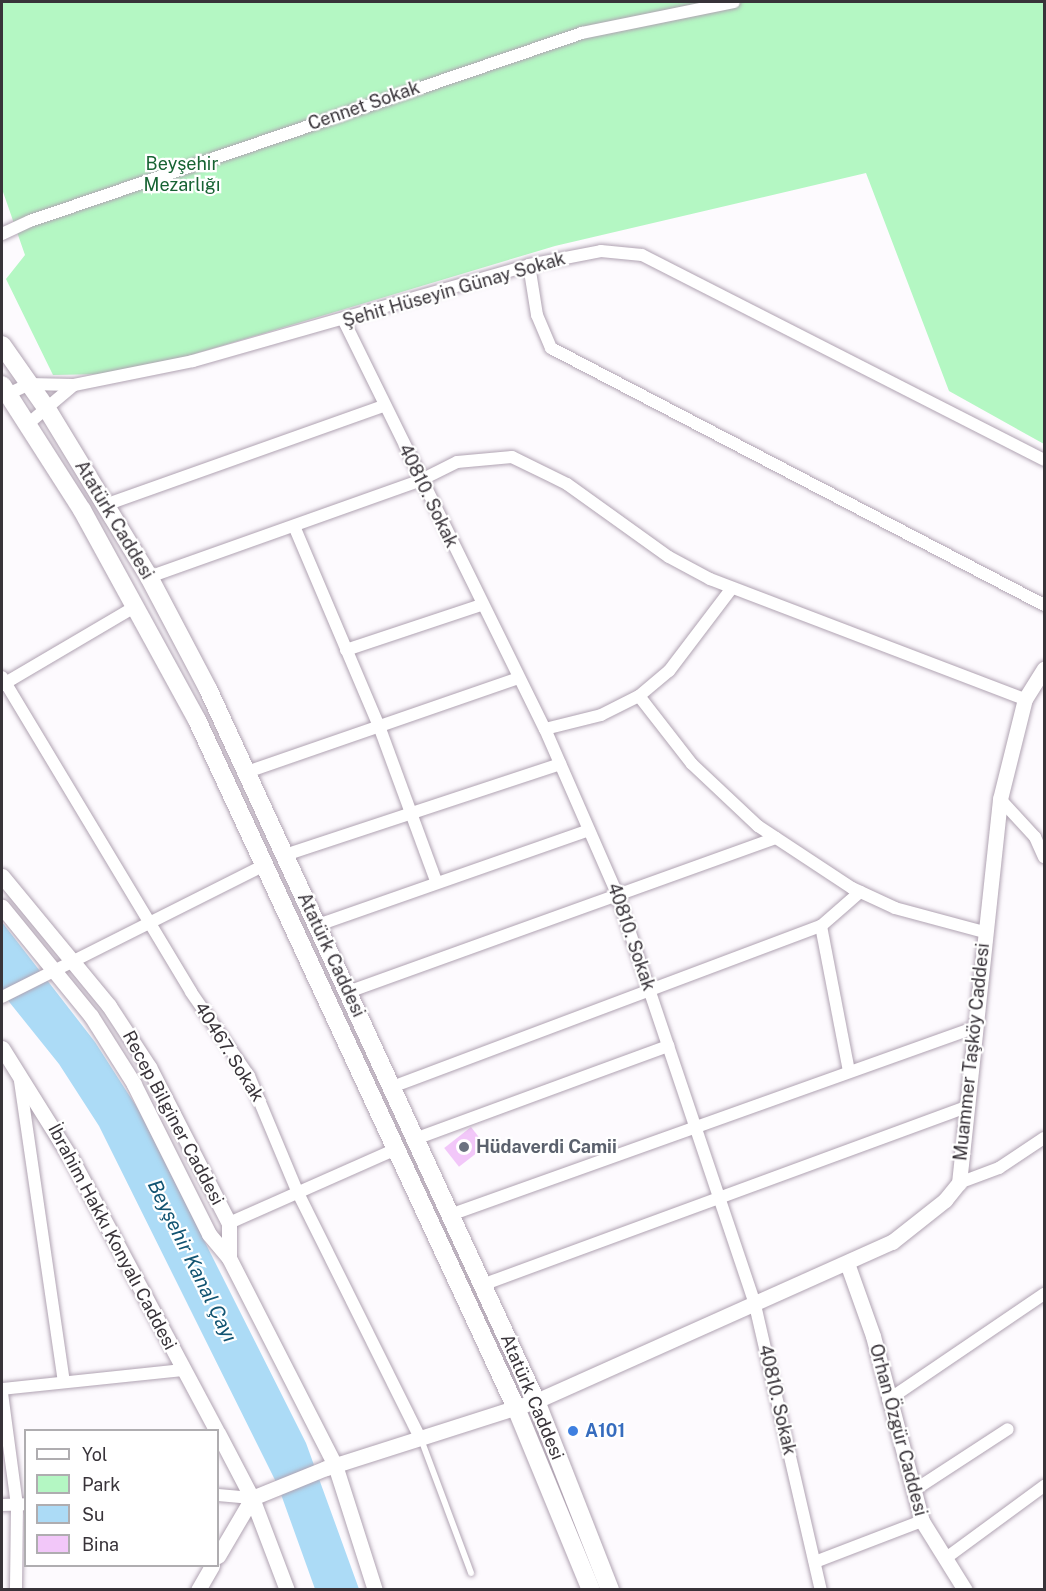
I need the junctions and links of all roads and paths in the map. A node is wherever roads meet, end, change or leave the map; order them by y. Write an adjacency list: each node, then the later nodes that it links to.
1 (734, 2): 2 (street, Cennet Sokak)
2 (2, 234)
3 (529, 265): 4 (street, Şehit Hüseyin Günay Sokak); 12 (street, Şehit Hüseyin Günay Sokak); 18 (street)
4 (344, 321): 7 (street, Şehit Hüseyin Günay Sokak); 9 (street, 40810. Sokak)
5 (2, 345): 6 (main road, Atatürk Caddesi)
6 (29, 384): 7 (street, Şehit Hüseyin Günay Sokak); 8 (street); 10 (main road, Atatürk Caddesi)
7 (74, 385): 10 (street)
8 (4, 391): 11 (main road, Atatürk Caddesi)
9 (383, 406): 13 (street, 40810. Sokak); 14 (street)
10 (46, 409): 11 (street); 14 (main road, Atatürk Caddesi)
11 (29, 423): 19 (main road, Atatürk Caddesi)
12 (1044, 459)
13 (421, 480): 15 (street); 17 (street); 20 (street, 40810. Sokak)
14 (105, 505): 16 (main road, Atatürk Caddesi)
15 (294, 526): 16 (street); 21 (street)
16 (149, 577): 30 (main road, Atatürk Caddesi)
17 (732, 588): 25 (street); 26 (street)
18 (1044, 605)
19 (136, 606): 24 (street); 37 (main road, Atatürk Caddesi)
20 (481, 606): 21 (street); 23 (street, 40810. Sokak)
21 (346, 650): 27 (street)
22 (1044, 668): 26 (street, Muammer Taşköy Caddesi)
23 (518, 678): 27 (street); 28 (street, 40810. Sokak)
24 (3, 682): 43 (street, 40467. Sokak)
25 (639, 696): 28 (street); 34 (street)
26 (1025, 699): 31 (street, Muammer Taşköy Caddesi)
27 (378, 726): 30 (street); 32 (street)
28 (545, 729): 29 (street, 40810. Sokak)
29 (560, 764): 32 (street); 33 (street, 40810. Sokak)
30 (247, 772): 35 (main road, Atatürk Caddesi)
31 (1000, 799): 36 (street); 46 (street, Muammer Taşköy Caddesi)
32 (411, 813): 35 (street); 39 (street)
33 (589, 830): 39 (street); 41 (street, 40810. Sokak)
34 (776, 838): 40 (street); 41 (street)
35 (285, 855): 44 (main road, Atatürk Caddesi)
36 (1044, 857)
37 (264, 865): 43 (street); 62 (main road, Atatürk Caddesi)
38 (2, 876): 47 (street, Recep Bilginer Caddesi)
39 (436, 881): 44 (street)
40 (860, 892): 45 (street); 46 (street)
41 (617, 894): 49 (street); 50 (street, 40810. Sokak)
42 (2, 907): 48 (street, Recep Bilginer Caddesi)
43 (152, 923): 47 (street); 64 (street, 40467. Sokak)
44 (318, 925): 49 (main road, Atatürk Caddesi)
45 (821, 926): 50 (street); 56 (street)
46 (984, 932): 52 (street, Muammer Taşköy Caddesi)
47 (74, 963): 48 (street); 67 (street, Recep Bilginer Caddesi)
48 (57, 972): 51 (street); 68 (street, Recep Bilginer Caddesi)
49 (348, 992): 57 (main road, Atatürk Caddesi)
50 (650, 992): 53 (street, 40810. Sokak); 57 (street)
51 (2, 997)
52 (976, 1027): 56 (street); 58 (street, Muammer Taşköy Caddesi)
53 (668, 1046): 59 (street, 40810. Sokak); 61 (street)
54 (2, 1048): 55 (street, İbrahim Hakkı Konyalı Caddesi)
55 (19, 1070): 73 (street, İbrahim Hakkı Konyalı Caddesi); 74 (street)
56 (849, 1071): 59 (street)
57 (392, 1087): 61 (main road, Atatürk Caddesi)
58 (969, 1106): 63 (street, Muammer Taşköy Caddesi); 65 (street)
59 (695, 1126): 65 (street, 40810. Sokak); 66 (street)
60 (1044, 1138): 63 (street)
61 (415, 1139): 66 (main road, Atatürk Caddesi)
62 (396, 1149): 64 (street); 78 (main road, Atatürk Caddesi)
63 (959, 1183): 69 (street, Muammer Taşköy Caddesi)
64 (298, 1193): 67 (street); 82 (street, 40467. Sokak)
65 (718, 1200): 70 (street); 72 (street, 40810. Sokak)
66 (450, 1215): 70 (main road, Atatürk Caddesi)
67 (229, 1223): 68 (street, Recep Bilginer Caddesi)
68 (229, 1258): 83 (street, Recep Bilginer Caddesi)
69 (847, 1263): 72 (street, Muammer Taşköy Caddesi); 76 (street, Orhan Özgür Caddesi)
70 (482, 1285): 77 (main road, Atatürk Caddesi)
71 (1044, 1294): 76 (street)
72 (755, 1305): 77 (street, Muammer Taşköy Caddesi); 93 (street, 40810. Sokak)
73 (184, 1370): 74 (street); 79 (street, İbrahim Hakkı Konyalı Caddesi)
74 (64, 1382): 75 (street)
75 (2, 1391): 88 (street)
76 (888, 1400): 85 (street, Orhan Özgür Caddesi)
77 (536, 1401): 78 (street, Muammer Taşköy Caddesi); 101 (main road, Atatürk Caddesi)
78 (516, 1408): 82 (street, Muammer Taşköy Caddesi); 100 (main road, Atatürk Caddesi)
79 (215, 1429)
80 (1008, 1429): 85 (street)
81 (219, 1436): 87 (street, İbrahim Hakkı Konyalı Caddesi)
82 (420, 1438): 83 (street, Muammer Taşköy Caddesi); 95 (lane)
83 (331, 1466): 87 (street, Muammer Taşköy Caddesi); 99 (street, Recep Bilginer Caddesi)
84 (1044, 1486): 92 (street)
85 (913, 1491): 90 (street, Orhan Özgür Caddesi)
86 (219, 1495): 87 (street)
87 (252, 1498): 91 (street); 98 (street, İbrahim Hakkı Konyalı Caddesi)
88 (21, 1504): 89 (street); 96 (street)
89 (2, 1505)
90 (922, 1521): 92 (street, Orhan Özgür Caddesi); 93 (street)
91 (219, 1554)
92 (946, 1558): 103 (street, Orhan Özgür Caddesi)
93 (815, 1562): 102 (street, 40810. Sokak)
94 (211, 1567): 97 (street)
95 (471, 1573)
96 (16, 1590)
97 (198, 1590)
98 (287, 1590)
99 (375, 1590)
100 (591, 1590)
101 (610, 1590)
102 (821, 1590)
103 (965, 1590)

